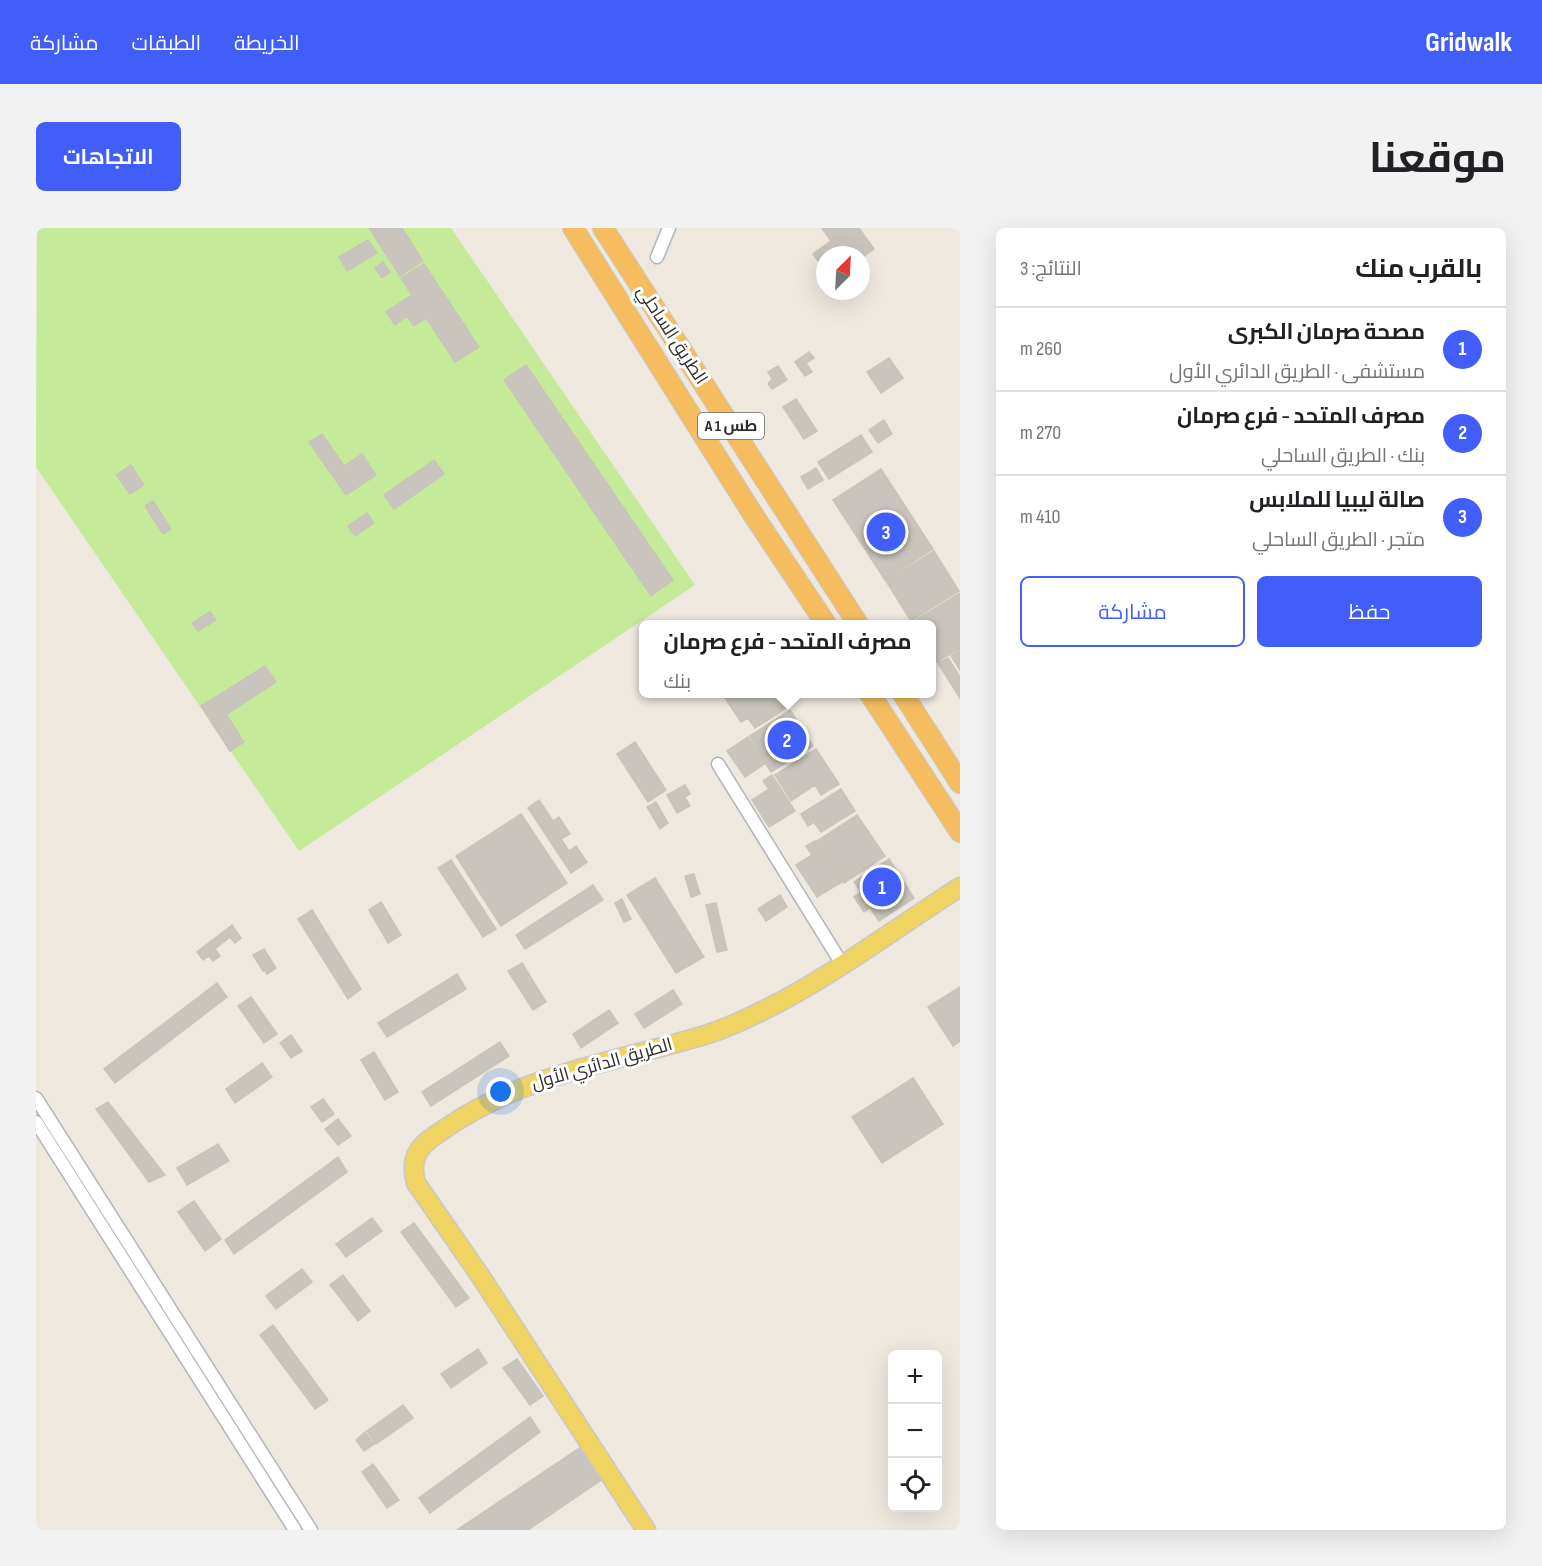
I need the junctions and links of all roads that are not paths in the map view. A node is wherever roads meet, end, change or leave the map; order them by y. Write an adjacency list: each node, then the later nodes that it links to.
1 (573, 228): 5 (highway, الطريق الساحلي / A 1 طس)
2 (603, 228): 6 (highway, الطريق الساحلي / A 1 طس)
3 (669, 228): 4 (street)
4 (657, 256)
5 (823, 620)
6 (855, 620)
7 (873, 698): 11 (highway)
8 (906, 698): 10 (highway)
9 (718, 764): 13 (street)
10 (960, 783)
11 (960, 832)
12 (960, 887): 13 (main road, الطريق الدائري الأول)
13 (842, 964): 18 (main road, الطريق الدائري الأول)
14 (36, 1098): 17 (street)
15 (36, 1122): 16 (street)
16 (295, 1530)
17 (311, 1530)
18 (646, 1530)

